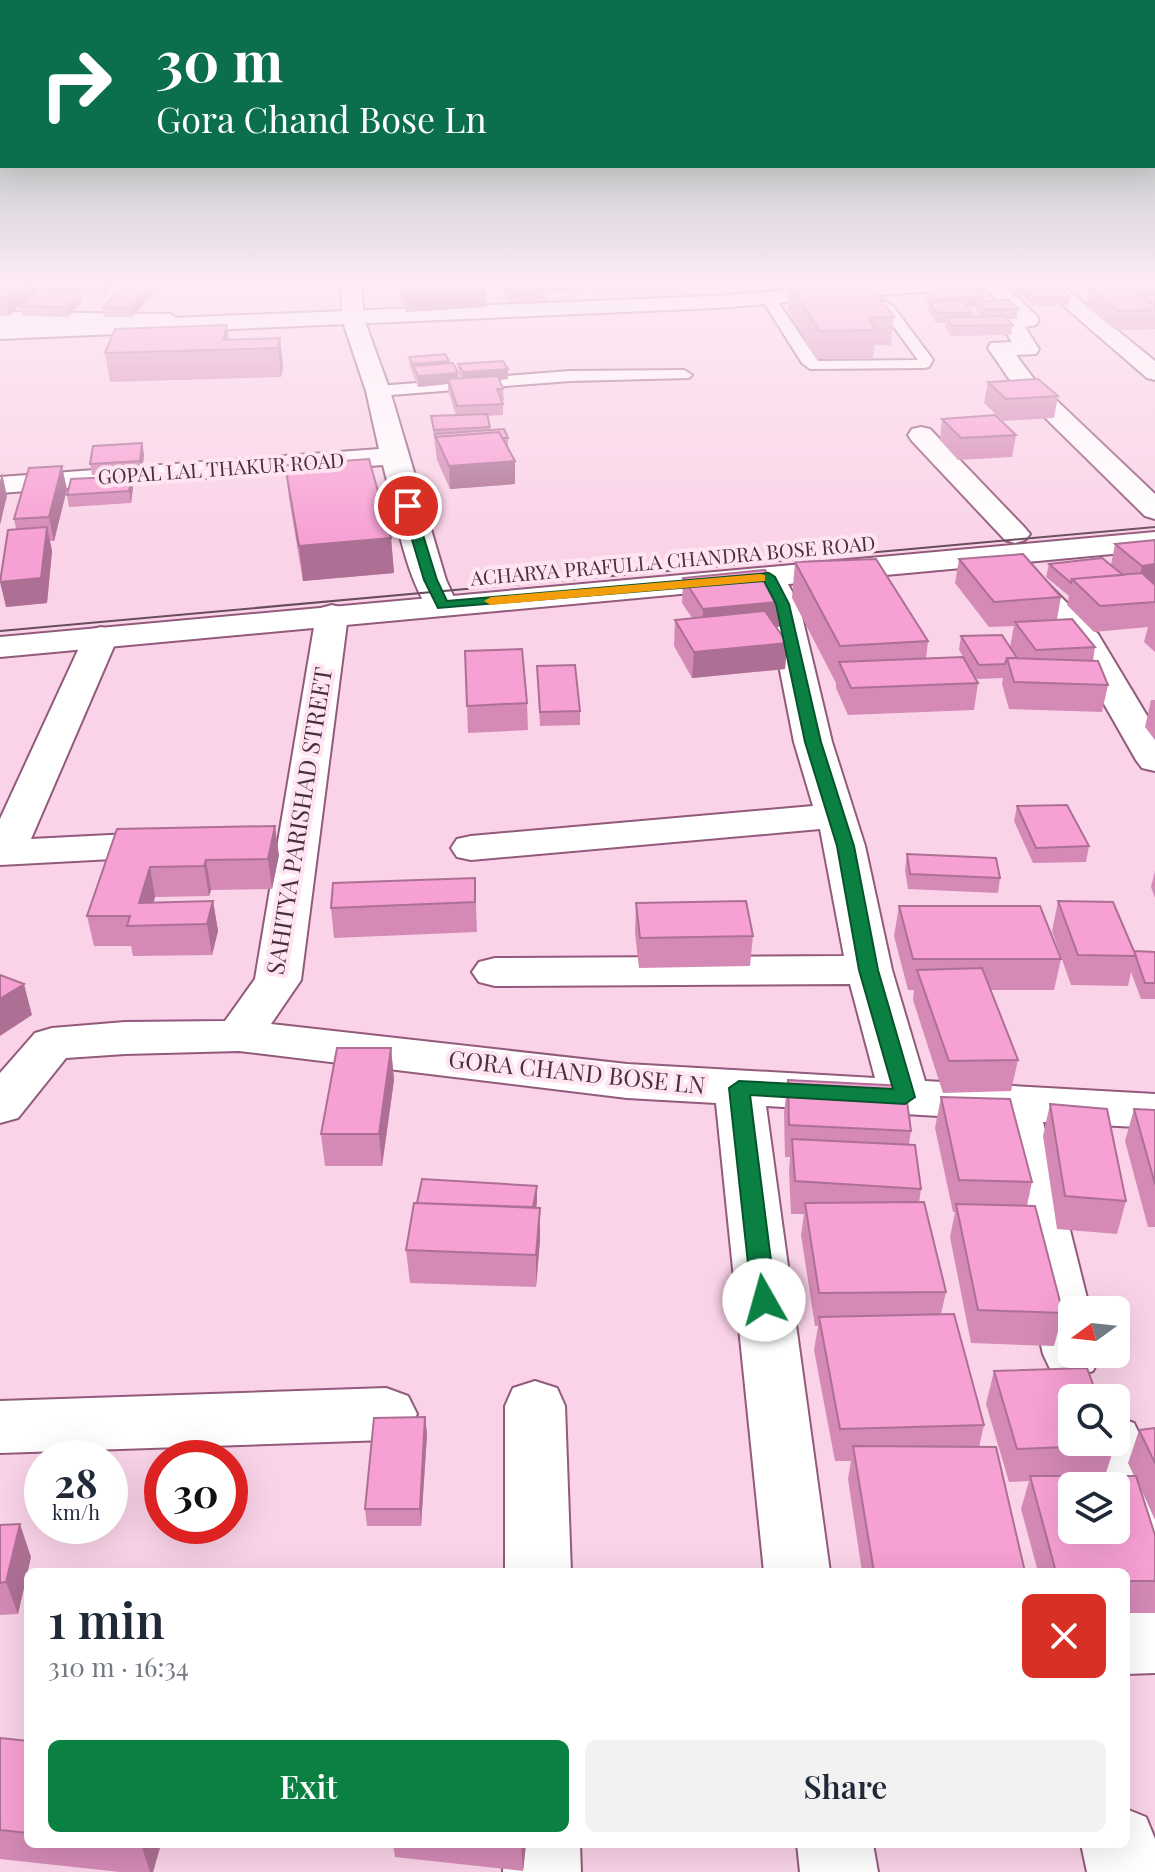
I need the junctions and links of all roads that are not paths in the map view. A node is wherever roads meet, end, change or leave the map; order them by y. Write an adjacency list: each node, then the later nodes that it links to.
1 (370, 368): 4 (street)
2 (1014, 368): 8 (street)
3 (684, 375): 4 (lane)
4 (378, 391): 6 (street)
5 (921, 435): 11 (street)
6 (394, 456): 7 (street, GOPAL LAL THAKUR ROAD); 13 (street)
7 (0, 485)
8 (1155, 510)
9 (1155, 521): 11 (street, ACHARYA PRAFULLA CHANDRA BOSE ROAD)
10 (1155, 541): 11 (street, ACHARYA PRAFULLA CHANDRA BOSE ROAD)
11 (1008, 544): 12 (street, ACHARYA PRAFULLA CHANDRA BOSE ROAD); 13 (street, ACHARYA PRAFULLA CHANDRA BOSE ROAD); 18 (street)
12 (769, 577): 13 (street, ACHARYA PRAFULLA CHANDRA BOSE ROAD); 19 (street)
13 (436, 593): 14 (street, ACHARYA PRAFULLA CHANDRA BOSE ROAD); 15 (street, ACHARYA PRAFULLA CHANDRA BOSE ROAD)
14 (332, 615): 16 (street, ACHARYA PRAFULLA CHANDRA BOSE ROAD); 25 (street, SAHITYA PARISHAD STREET)
15 (0, 619)
16 (101, 637): 17 (street, ACHARYA PRAFULLA CHANDRA BOSE ROAD); 22 (street)
17 (0, 647)
18 (1155, 760)
19 (836, 816): 21 (street); 23 (street)
20 (206, 842): 22 (street)
21 (471, 848)
22 (3, 853)
23 (869, 970): 24 (street); 27 (street)
24 (495, 972)
25 (239, 1036): 26 (street, GORA CHAND BOSE LN); 29 (street)
26 (739, 1088): 27 (street, GORA CHAND BOSE LN); 38 (street)
27 (905, 1097): 28 (street, GORA CHAND BOSE LN)
28 (1013, 1104): 30 (street, GORA CHAND BOSE LN); 31 (street)
29 (0, 1106)
30 (1155, 1111)
31 (1058, 1296)
32 (535, 1406): 37 (street)
33 (386, 1414): 34 (street)
34 (0, 1427)
35 (1118, 1456): 36 (street)
36 (1155, 1537)
37 (538, 1568)
38 (797, 1568)
39 (1155, 1640): 40 (street)
40 (1130, 1641)
41 (542, 1848): 44 (street)
42 (836, 1848): 45 (street)
43 (1120, 1848): 46 (street)
44 (542, 1872)
45 (839, 1872)
46 (1126, 1872)

